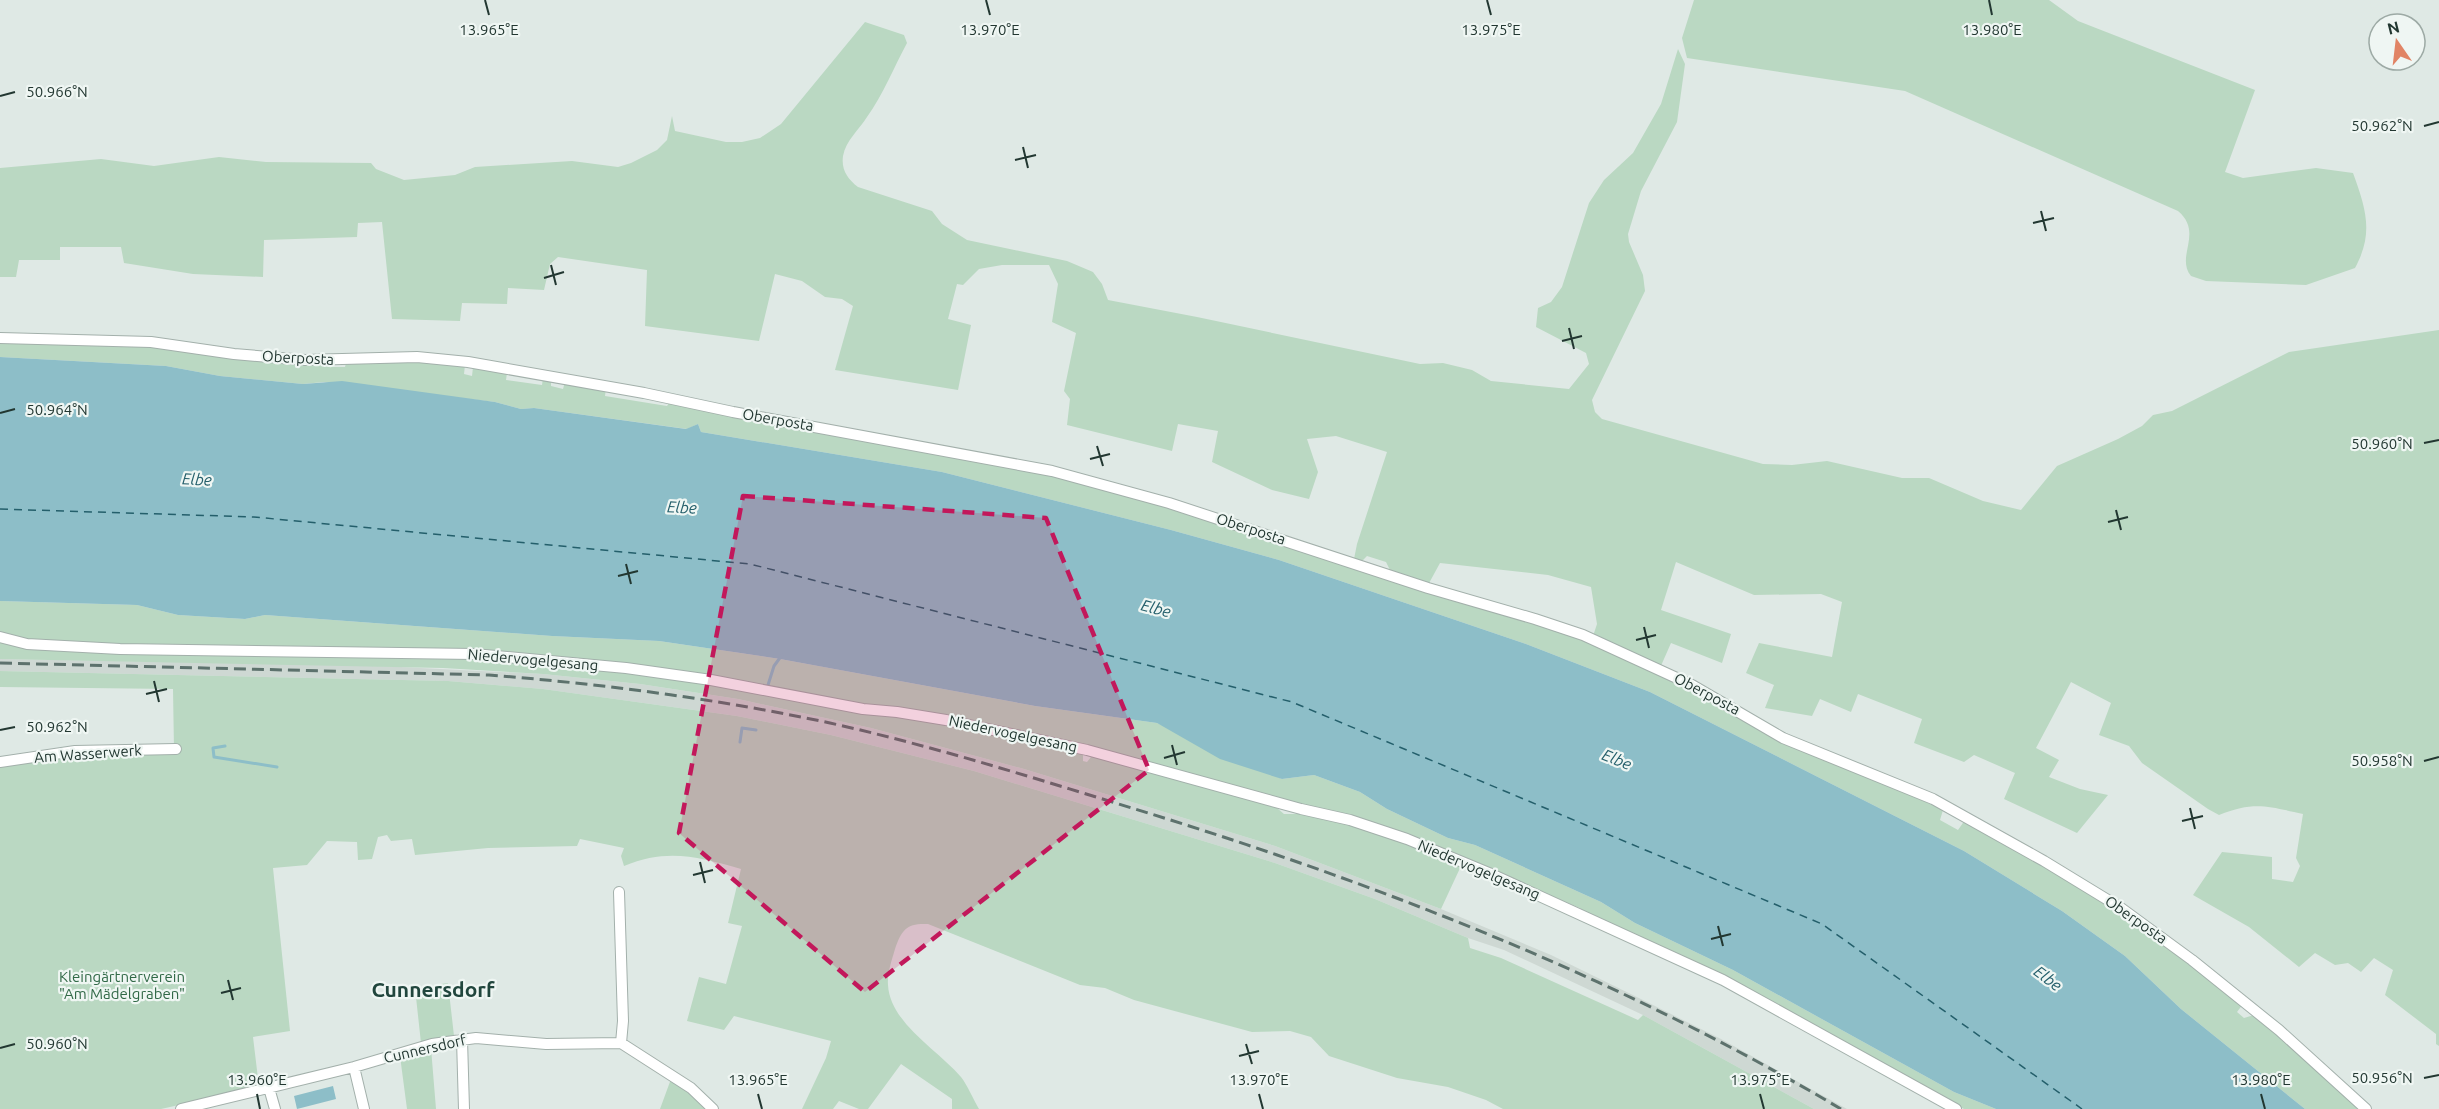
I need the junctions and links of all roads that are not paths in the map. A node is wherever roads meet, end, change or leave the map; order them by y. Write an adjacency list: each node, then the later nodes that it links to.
1 (0, 338): 16 (street, Oberposta)
2 (0, 637): 15 (street, Niedervogelgesang)
3 (176, 749): 4 (street, Am Wasserwerk)
4 (0, 762)
5 (619, 892): 7 (street)
6 (462, 1039): 7 (street, Cunnersdorf); 8 (street, Cunnersdorf); 13 (street)
7 (621, 1043): 14 (street)
8 (354, 1067): 9 (street, Cunnersdorf); 12 (street)
9 (269, 1088): 10 (street, Cunnersdorf); 11 (street)
10 (181, 1109)
11 (275, 1109)
12 (364, 1109)
13 (464, 1109)
14 (713, 1109)
15 (1956, 1109)
16 (2366, 1109)

